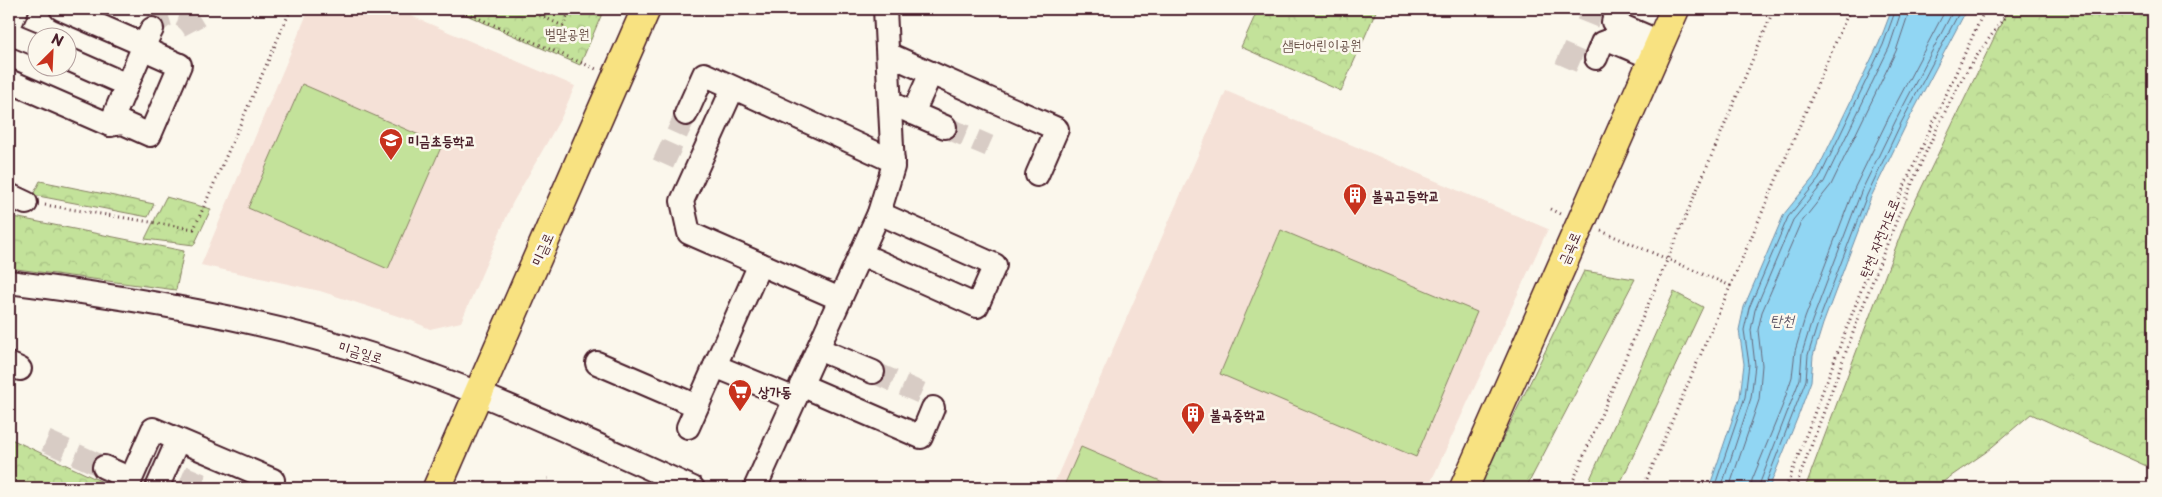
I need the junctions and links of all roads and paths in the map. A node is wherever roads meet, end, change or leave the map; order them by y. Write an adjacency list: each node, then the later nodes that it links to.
1 (17, 9): 15 (street)
2 (62, 9): 17 (street)
3 (291, 9): 35 (path)
4 (458, 9): 24 (path)
5 (526, 9): 6 (path)
6 (571, 9)
7 (646, 9): 50 (main road, 미금로)
8 (884, 9): 20 (street)
9 (1675, 9): 19 (main road, 금곡로)
10 (1774, 9): 63 (path)
11 (1850, 9): 43 (path)
12 (1985, 9): 65 (path)
13 (2010, 9): 66 (path, 탄천 자전거도로)
14 (1613, 22): 19 (street)
15 (9, 26)
16 (9, 32): 18 (street)
17 (148, 37): 26 (street); 31 (street)
18 (28, 41)
19 (1656, 50): 21 (street); 62 (main road, 금곡로)
20 (888, 54): 23 (street); 28 (street)
21 (1596, 58)
22 (78, 63): 26 (street)
23 (931, 73): 29 (street); 34 (street)
24 (592, 78)
25 (9, 82): 31 (street)
26 (127, 85): 31 (street)
27 (733, 88): 30 (street); 33 (street); 41 (street)
28 (890, 103): 29 (street); 33 (street)
29 (913, 113): 32 (street)
30 (686, 114)
31 (110, 125)
32 (945, 128)
33 (893, 161): 37 (street)
34 (1037, 175)
35 (18, 199)
36 (1550, 209): 38 (path)
37 (880, 214): 40 (street); 40 (street)
38 (1568, 217)
39 (1595, 228): 43 (path)
40 (861, 254): 44 (street)
41 (760, 264): 44 (street); 47 (street)
42 (9, 282): 50 (street, 미금일로)
43 (1731, 286): 64 (path)
44 (840, 300): 45 (street)
45 (818, 348): 48 (street); 49 (street)
46 (597, 363): 51 (street)
47 (715, 366): 49 (street); 51 (street)
48 (873, 372)
49 (798, 392): 52 (street); 61 (street)
50 (477, 394): 59 (main road, 미금로); 60 (street, 미금일로)
51 (697, 406): 53 (street)
52 (933, 408)
53 (688, 427)
54 (178, 440): 56 (street); 57 (street); 58 (street)
55 (104, 467): 57 (street)
56 (168, 478)
57 (129, 483)
58 (269, 488)
59 (438, 488)
60 (693, 488)
61 (754, 488)
62 (1464, 488)
63 (1570, 488)
64 (1643, 488)
65 (1786, 488)
66 (1795, 488)

